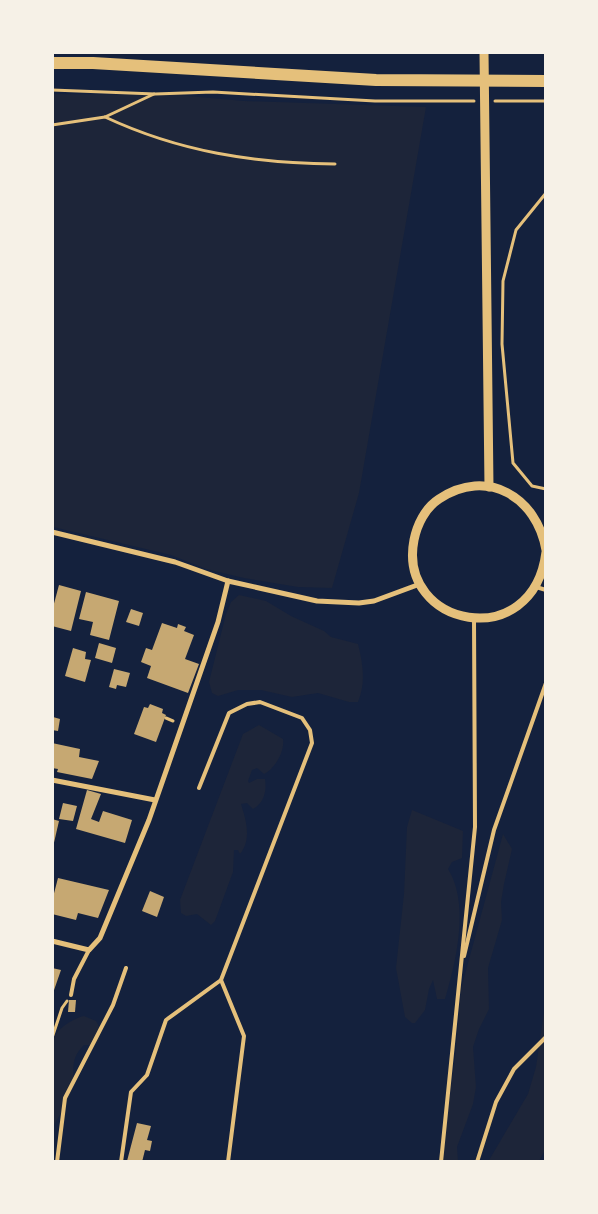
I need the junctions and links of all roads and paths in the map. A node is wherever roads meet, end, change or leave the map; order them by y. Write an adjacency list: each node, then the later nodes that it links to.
1 (484, 52): 13 (street)
2 (52, 63): 3 (main road)
3 (546, 80)
4 (52, 90): 5 (path)
5 (155, 94): 6 (path); 9 (path)
6 (479, 101)
7 (489, 101): 8 (path)
8 (546, 101)
9 (104, 117): 10 (path); 11 (path)
10 (52, 125)
11 (335, 164)
12 (546, 193): 14 (path)
13 (489, 486): 15 (street); 19 (street)
14 (546, 489)
15 (542, 521): 17 (street)
16 (52, 532): 18 (street)
17 (546, 551): 20 (street)
18 (228, 582): 19 (street); 26 (street)
19 (420, 584): 22 (street)
20 (536, 587): 21 (lane); 22 (street)
21 (546, 590)
22 (474, 619): 30 (lane)
23 (546, 684): 30 (lane)
24 (52, 780): 26 (street)
25 (199, 788): 31 (lane)
26 (155, 800): 28 (street)
27 (52, 941): 28 (street)
28 (89, 950): 32 (lane)
29 (126, 968): 35 (lane)
30 (460, 972): 38 (lane)
31 (221, 980): 36 (lane); 37 (lane)
32 (71, 995): 33 (path)
33 (52, 1038)
34 (546, 1038): 39 (lane)
35 (57, 1162)
36 (121, 1162)
37 (228, 1162)
38 (440, 1162)
39 (477, 1162)

